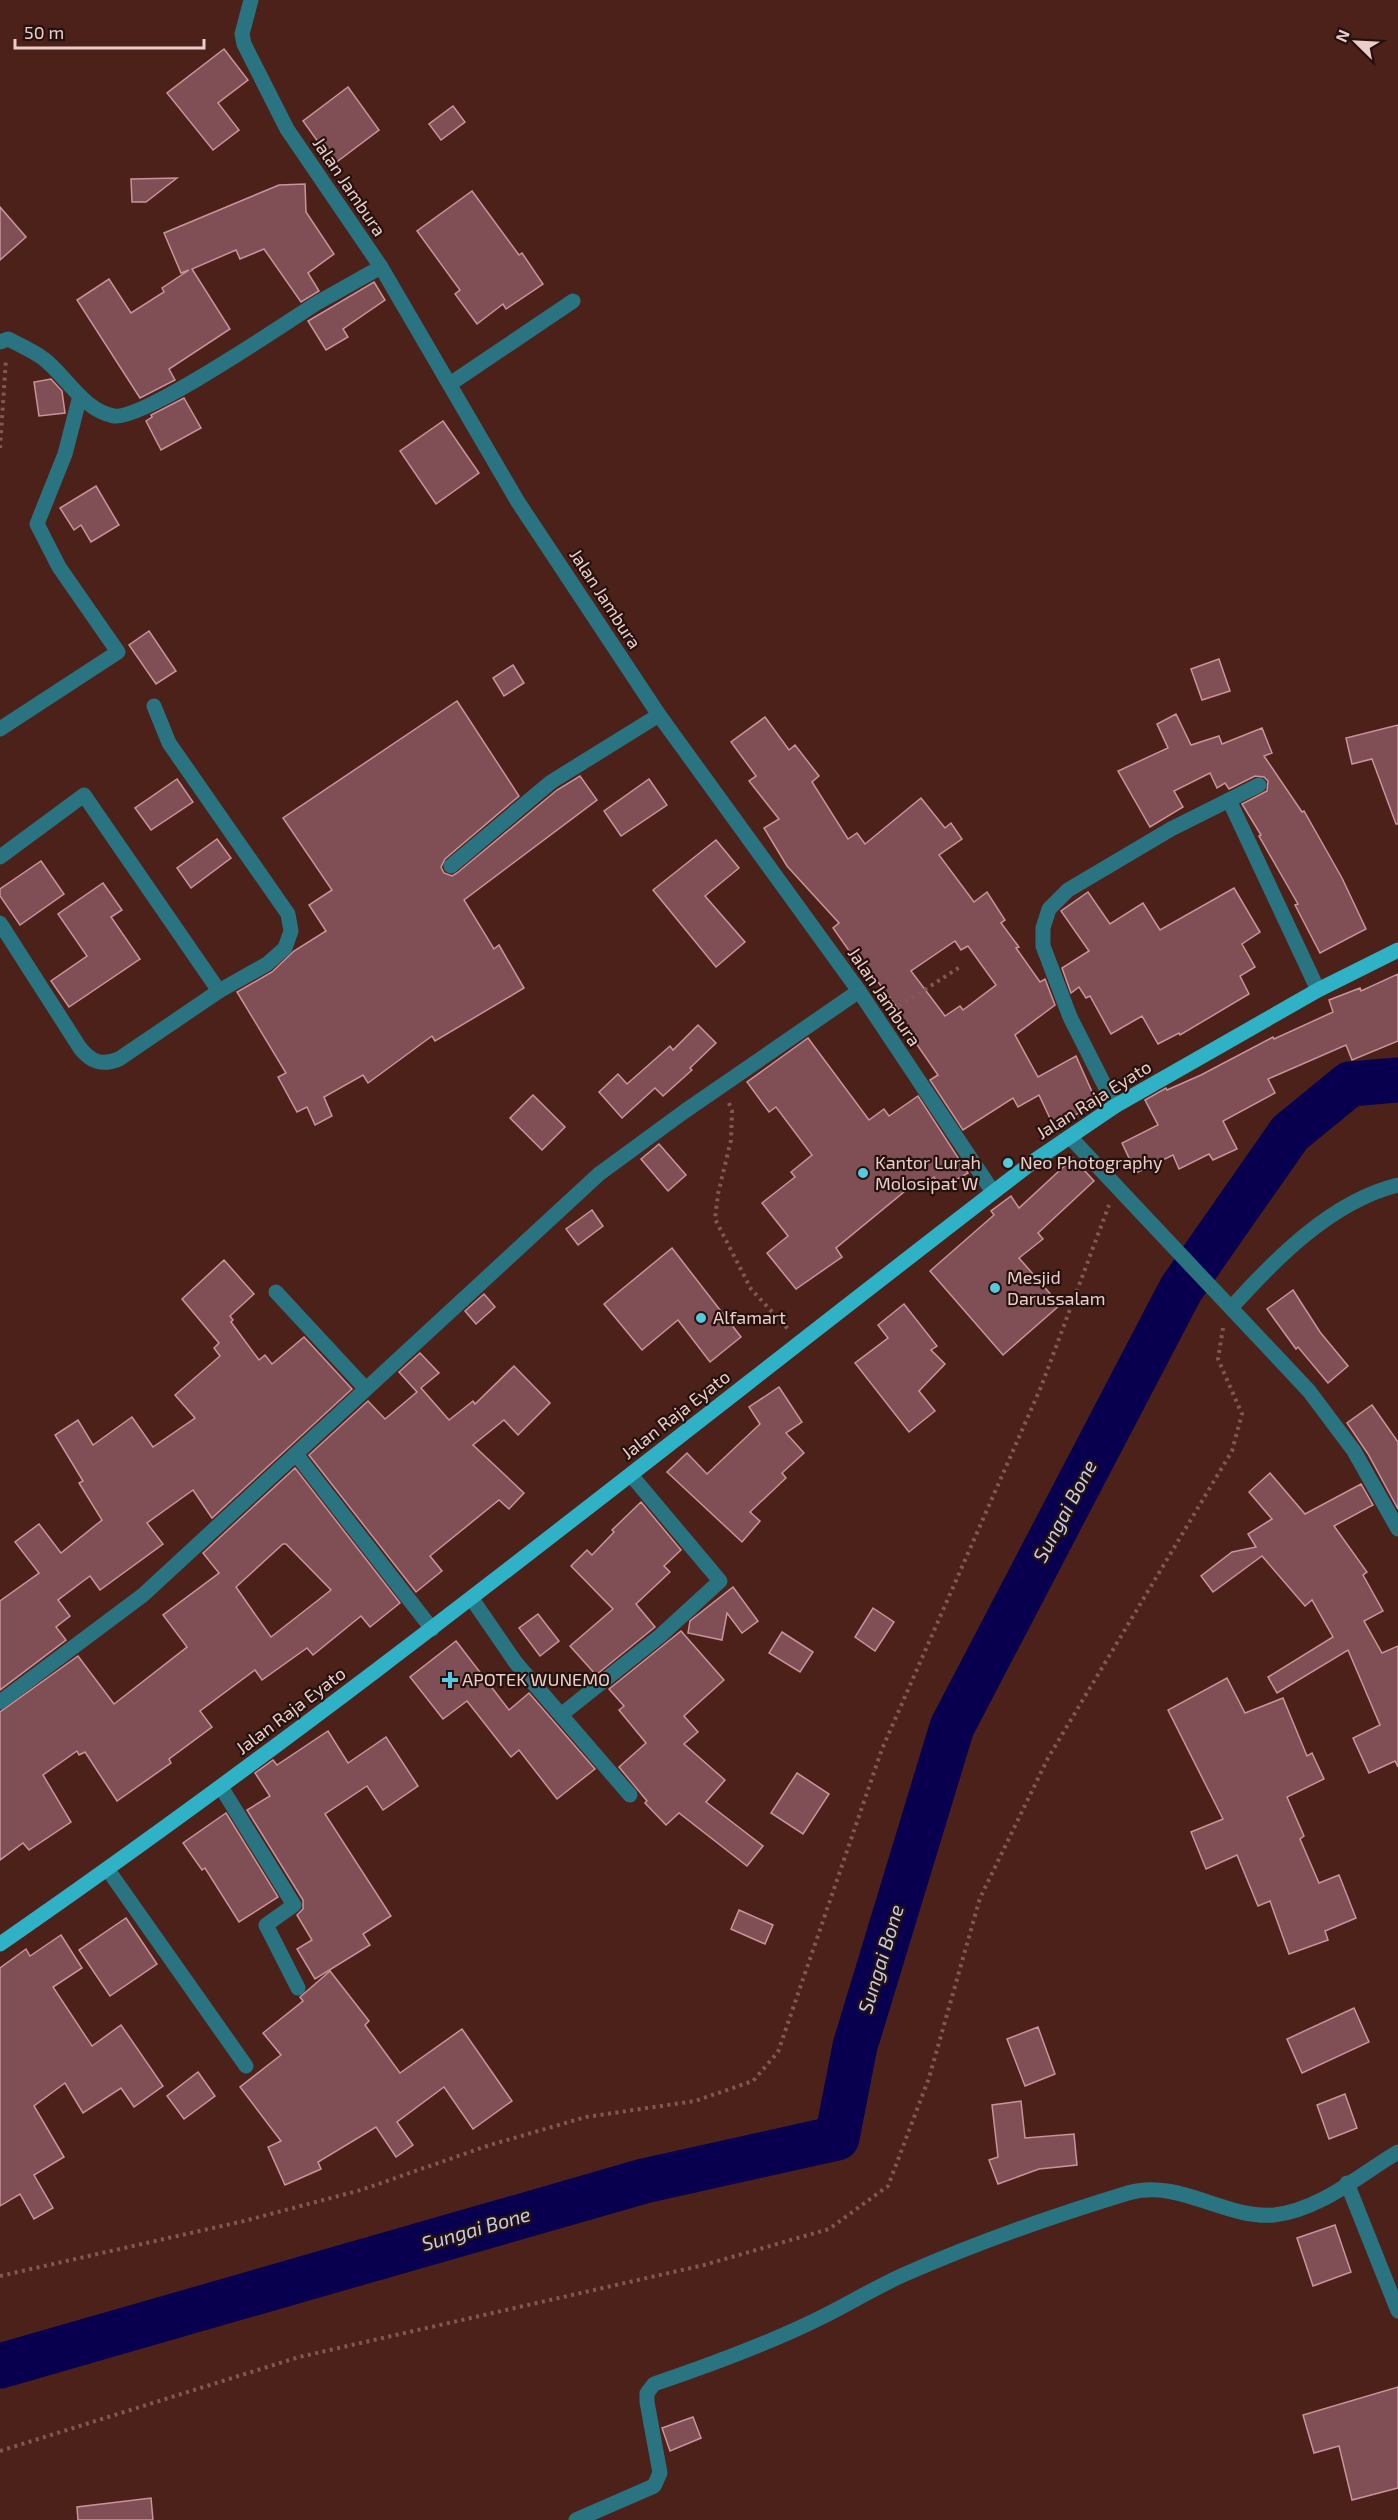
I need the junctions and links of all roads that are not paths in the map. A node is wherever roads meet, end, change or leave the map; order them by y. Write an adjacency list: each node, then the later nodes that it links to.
1 (250, 0): 2 (street, Jalan Jambura)
2 (381, 267): 5 (street, Jalan Jambura); 6 (street)
3 (573, 301): 5 (street)
4 (4, 341): 6 (street)
5 (450, 384): 8 (street, Jalan Jambura)
6 (80, 396): 9 (street)
7 (154, 706): 17 (street)
8 (659, 716): 13 (street); 18 (street, Jalan Jambura)
9 (0, 729)
10 (1259, 785): 11 (street)
11 (1229, 800): 16 (street); 19 (street)
12 (0, 857): 17 (street)
13 (451, 866)
14 (0, 923): 17 (street)
15 (1398, 950): 16 (main road, Jalan Raja Eyato)
16 (1318, 990): 19 (main road, Jalan Raja Eyato)
17 (219, 991)
18 (859, 992): 22 (street, Jalan Jambura); 25 (street)
19 (1115, 1106): 20 (main road, Jalan Raja Eyato)
20 (1070, 1137): 22 (main road, Jalan Raja Eyato); 24 (street)
21 (1398, 1185): 24 (street)
22 (993, 1192): 27 (main road, Jalan Raja Eyato)
23 (276, 1292): 25 (street)
24 (1229, 1306): 28 (street)
25 (365, 1388): 26 (street)
26 (296, 1454): 30 (street); 31 (street)
27 (631, 1475): 29 (main road, Jalan Raja Eyato); 32 (street)
28 (1398, 1529)
29 (472, 1599): 30 (main road, Jalan Raja Eyato); 32 (street)
30 (432, 1629): 33 (main road, Jalan Raja Eyato)
31 (0, 1701)
32 (562, 1714): 34 (street)
33 (221, 1787): 35 (main road, Jalan Raja Eyato); 37 (street)
34 (630, 1795)
35 (108, 1870): 36 (main road, Jalan Raja Eyato); 38 (street)
36 (0, 1944)
37 (298, 1988)
38 (246, 2066)
39 (1398, 2152): 40 (street)
40 (1347, 2183): 41 (street); 42 (street)
41 (1398, 2311)
42 (576, 2520)

